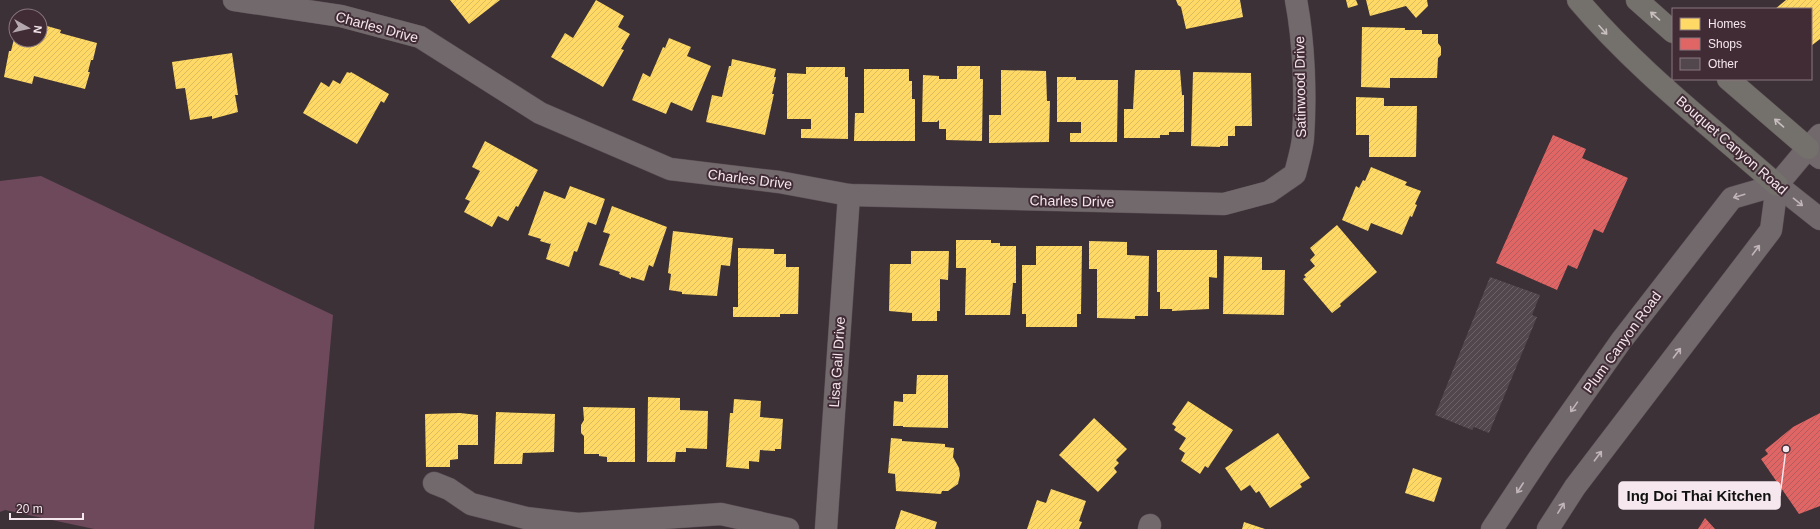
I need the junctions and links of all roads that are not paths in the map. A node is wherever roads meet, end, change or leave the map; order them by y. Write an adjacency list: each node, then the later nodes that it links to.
1 (234, 0): 10 (street, Charles Drive)
2 (1296, 0): 8 (street, Satinwood Drive)
3 (1578, 0): 9 (main road, Bouquet Canyon Road, one-way to 9)
4 (1637, 0): 5 (main road, one-way to 4)
5 (1672, 31)
6 (1729, 80): 7 (main road, one-way to 6)
7 (1816, 147): 9 (street)
8 (1295, 174): 10 (street, Charles Drive)
9 (1777, 184): 11 (street, Bouquet Canyon Road, one-way to 11); 15 (street, Plum Canyon Road, one-way to 15); 16 (street, one-way to 9)
10 (849, 195): 14 (street, Lisa Gail Drive)
11 (1820, 219)
12 (434, 483): 13 (street)
13 (788, 529)
14 (826, 529)
15 (1492, 529)
16 (1548, 529)

